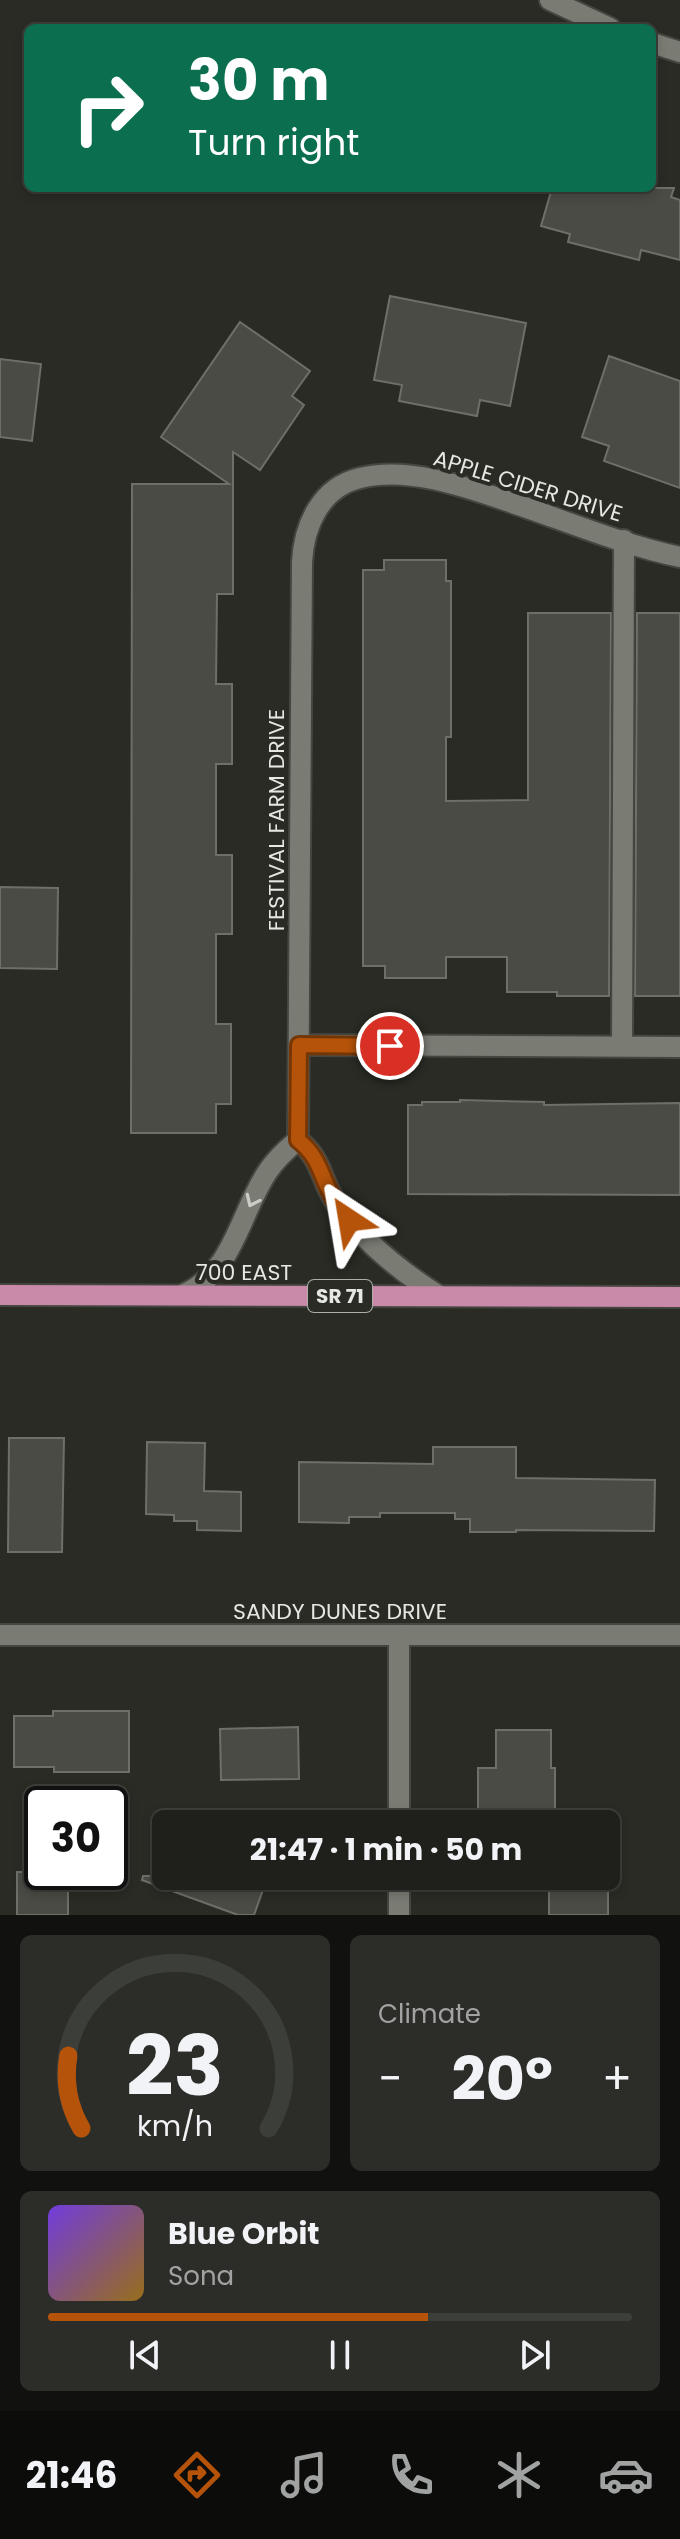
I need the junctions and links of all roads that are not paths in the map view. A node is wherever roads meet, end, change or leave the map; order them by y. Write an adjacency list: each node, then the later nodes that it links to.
1 (550, 0): 2 (street)
2 (601, 24)
3 (656, 44): 4 (street)
4 (680, 52)
5 (320, 505): 6 (street, APPLE CIDER DRIVE); 8 (street, FESTIVAL FARM DRIVE)
6 (624, 540): 7 (street, APPLE CIDER DRIVE); 9 (street)
7 (680, 557)
8 (299, 1045): 9 (street); 11 (street, FESTIVAL FARM DRIVE)
9 (622, 1046): 10 (street)
10 (680, 1047)
11 (298, 1140): 13 (street, one-way to 13); 14 (street)
12 (0, 1295): 13 (main road, 700 EAST / SR 71)
13 (182, 1295): 14 (main road, 700 EAST / SR 71)
14 (439, 1296): 15 (main road, 700 EAST / SR 71)
15 (680, 1297)
16 (0, 1635): 17 (street, SANDY DUNES DRIVE)
17 (399, 1635): 18 (street, SANDY DUNES DRIVE); 19 (street)
18 (680, 1635)
19 (399, 1810)
20 (399, 1890): 21 (street)
21 (399, 1915)

